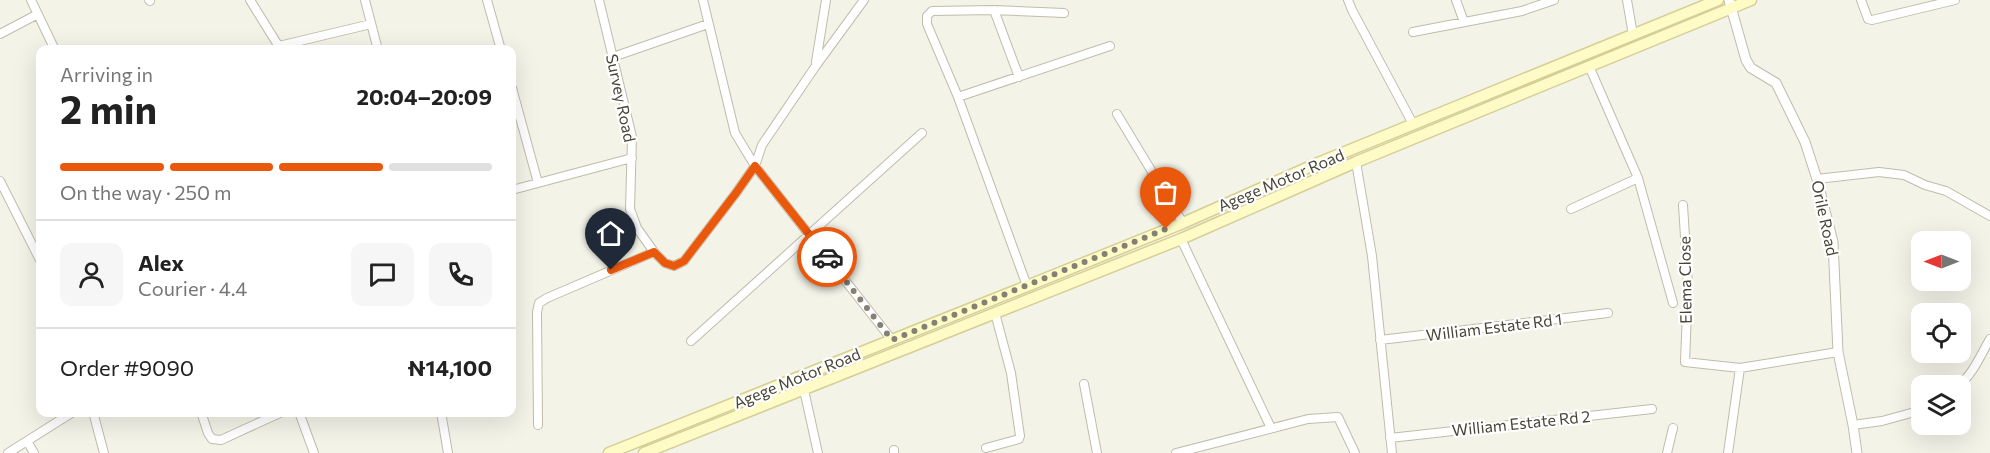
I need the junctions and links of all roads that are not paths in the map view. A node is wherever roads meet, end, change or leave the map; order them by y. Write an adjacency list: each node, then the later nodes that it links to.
1 (31, 0): 20 (street)
2 (250, 0): 28 (street)
3 (365, 0): 22 (street)
4 (487, 0): 31 (street)
5 (599, 0): 33 (street, Survey Road)
6 (703, 0): 23 (street)
7 (826, 0): 35 (street)
8 (864, 0): 35 (street)
9 (1348, 0): 40 (street)
10 (1456, 0): 21 (street)
11 (1554, 0): 21 (street)
12 (1627, 0): 26 (street)
13 (1718, 0): 26 (main road, Agege Motor Road)
14 (1751, 0): 17 (main road, Agege Motor Road)
15 (1861, 0): 16 (street)
16 (1955, 0)
17 (1731, 4): 34 (main road, Agege Motor Road); 46 (street, Orile Road)
18 (994, 10): 19 (street); 36 (street); 37 (street)
19 (1064, 13)
20 (38, 14): 25 (street); 27 (street)
21 (1464, 22): 24 (street)
22 (371, 24): 29 (street); 30 (street)
23 (708, 24): 33 (street); 44 (street)
24 (1413, 32)
25 (0, 34)
26 (1633, 35): 40 (main road, Agege Motor Road)
27 (53, 45)
28 (278, 45)
29 (291, 45)
30 (377, 45)
31 (500, 45)
32 (1110, 46): 36 (street)
33 (612, 57): 42 (street, Survey Road)
34 (1589, 66): 43 (main road, Agege Motor Road); 45 (street)
35 (815, 67): 44 (street)
36 (1019, 77): 37 (street)
37 (958, 97): 62 (street)
38 (516, 103): 48 (street)
39 (1117, 114): 53 (street)
40 (1413, 124): 53 (main road, Agege Motor Road)
41 (922, 133): 54 (street)
42 (632, 158): 48 (street); 59 (street, Survey Road)
43 (1356, 162): 56 (main road, Agege Motor Road); 69 (street)
44 (755, 166): 54 (street); 59 (street, Survey Road)
45 (1638, 178): 51 (street); 63 (street)
46 (1817, 179): 52 (street); 70 (street, Orile Road)
47 (0, 181): 58 (street)
48 (538, 183): 49 (street)
49 (516, 189)
50 (1683, 205): 71 (street, Elema Close)
51 (1571, 209)
52 (1990, 216)
53 (1183, 223): 55 (main road, Agege Motor Road)
54 (808, 234): 67 (street); 68 (street)
55 (1149, 236): 57 (main road); 60 (main road, Agege Motor Road)
56 (1181, 239): 57 (main road, Agege Motor Road); 86 (street)
57 (1154, 249): 61 (main road, Agege Motor Road)
58 (36, 252)
59 (654, 252): 84 (street)
60 (1074, 266): 61 (main road); 62 (main road, Agege Motor Road)
61 (1079, 279): 64 (main road, Agege Motor Road)
62 (1028, 286): 68 (main road, Agege Motor Road)
63 (1673, 303)
64 (995, 313): 75 (main road, Agege Motor Road); 90 (street)
65 (1608, 313): 69 (street, William Estate Rd 1)
66 (1990, 339): 72 (street)
67 (692, 340)
68 (892, 340): 73 (main road, Agege Motor Road)
69 (1380, 340): 88 (street)
70 (1838, 352): 71 (street); 85 (street, Orile Road)
71 (1740, 368): 105 (street)
72 (1967, 375)
73 (799, 377): 75 (street); 97 (main road, Agege Motor Road)
74 (1084, 384): 100 (street)
75 (804, 390): 98 (main road, Agege Motor Road); 99 (street)
76 (1652, 409): 88 (street, William Estate Rd 2)
77 (1911, 413): 85 (street)
78 (65, 417): 89 (street)
79 (94, 417): 94 (street)
80 (203, 417): 81 (street)
81 (271, 417)
82 (301, 417): 95 (street)
83 (442, 417): 96 (street)
84 (538, 425)
85 (1854, 425): 106 (street, Orile Road)
86 (1271, 428): 91 (street); 102 (street)
87 (1673, 428): 104 (street)
88 (1390, 438): 103 (street)
89 (27, 441): 92 (street); 93 (street)
90 (986, 448)
91 (1187, 451): 101 (street)
92 (8, 453)
93 (34, 453)
94 (104, 453)
95 (314, 453)
96 (448, 453)
97 (609, 453)
98 (644, 453)
99 (818, 453)
100 (1097, 453)
101 (1176, 453)
102 (1355, 453)
103 (1392, 453)
104 (1667, 453)
105 (1728, 453)
106 (1857, 453)

